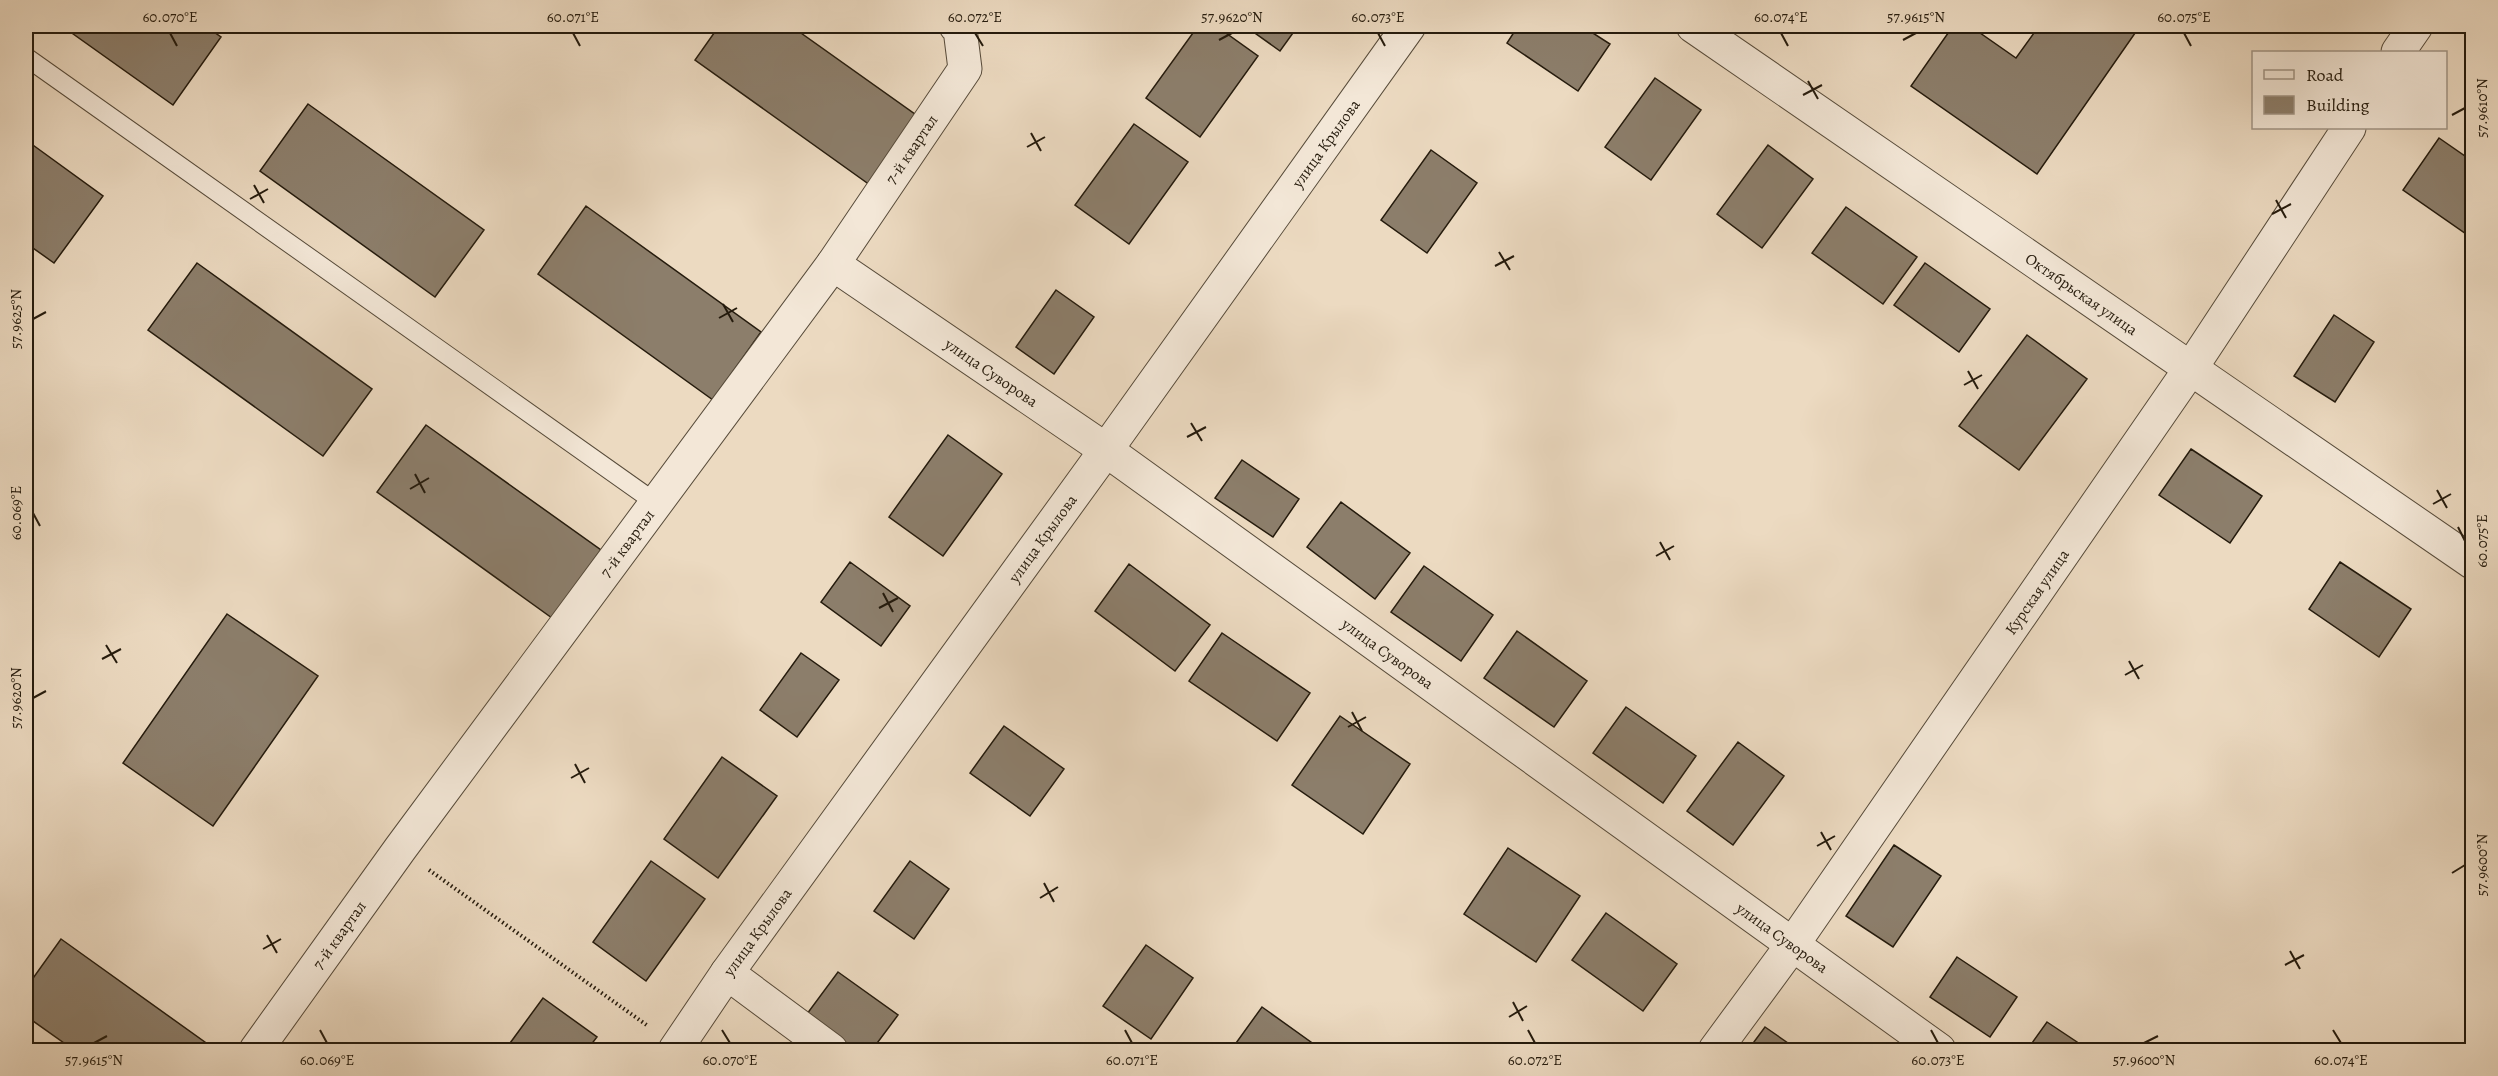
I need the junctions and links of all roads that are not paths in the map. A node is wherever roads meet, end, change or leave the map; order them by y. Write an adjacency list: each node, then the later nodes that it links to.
1 (956, 26): 8 (street, 7-й квартал)
2 (1409, 26): 10 (street, улица Крылова)
3 (1695, 26): 9 (street, Октябрьская улица)
4 (2416, 26): 5 (street)
5 (2399, 51)
6 (26, 57): 11 (lane)
7 (2348, 129): 9 (street, Курская улица)
8 (833, 264): 10 (street, улица Суворова); 11 (street, 7-й квартал)
9 (2191, 368): 12 (street, Октябрьская улица); 13 (street, Курская улица)
10 (1106, 450): 13 (street, улица Суворова); 14 (street, улица Крылова)
11 (656, 502): 16 (street, 7-й квартал)
12 (2472, 562)
13 (1793, 944): 18 (street, Курская улица); 19 (street, улица Суворова)
14 (727, 973): 15 (street, улица Крылова); 17 (street)
15 (676, 1049)
16 (256, 1050)
17 (831, 1050)
18 (1715, 1050)
19 (1939, 1050)

